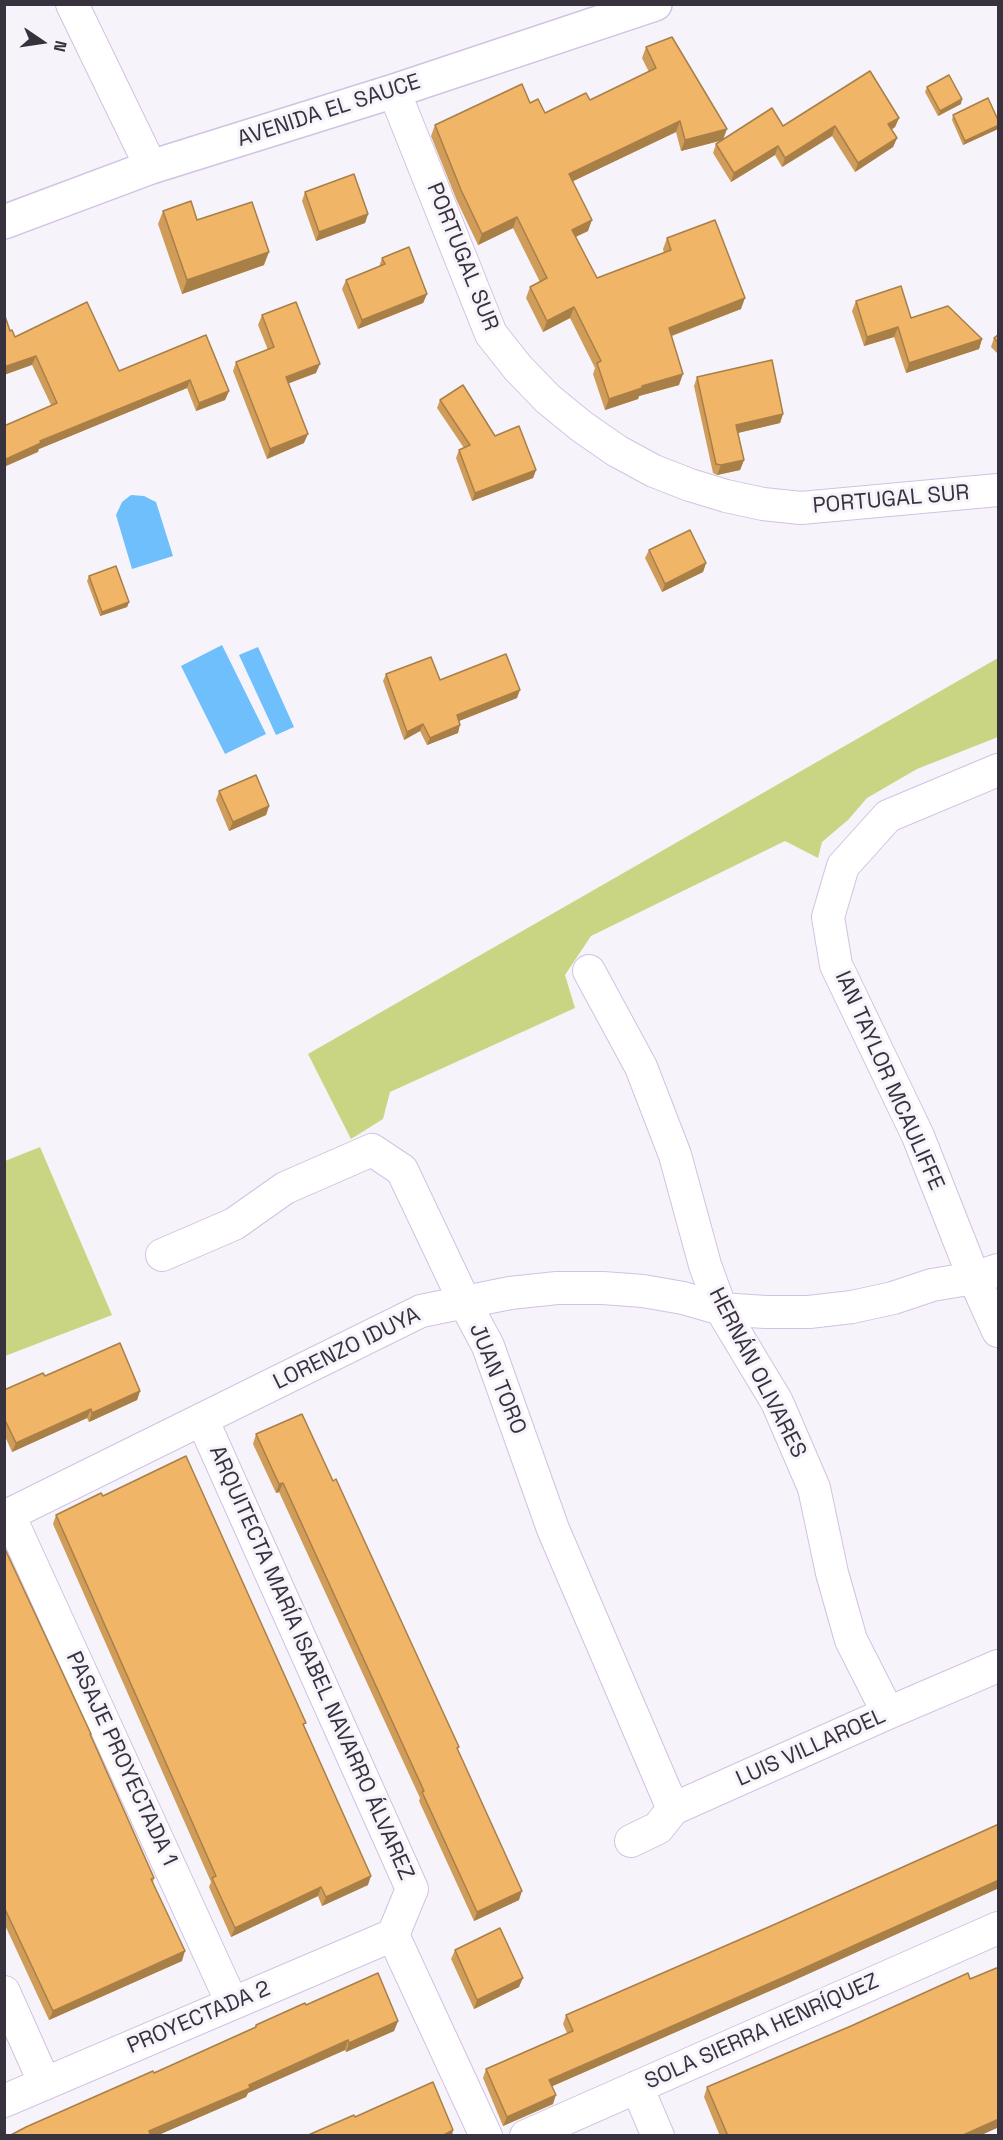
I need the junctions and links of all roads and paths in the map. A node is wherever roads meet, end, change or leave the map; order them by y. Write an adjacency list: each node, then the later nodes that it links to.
1 (72, 4): 4 (street)
2 (655, 4): 3 (street, AVENIDA EL SAUCE)
3 (394, 91): 4 (street, AVENIDA EL SAUCE); 6 (street, PORTUGAL SUR)
4 (151, 167): 5 (street, AVENIDA EL SAUCE)
5 (4, 222)
6 (999, 490)
7 (999, 770): 10 (street, IAN TAYLOR MCAULIFFE)
8 (589, 971): 12 (street, HERNÁN OLIVARES)
9 (162, 1255): 11 (street, JUAN TORO)
10 (986, 1274): 12 (street, LORENZO IDUYA); 13 (street, IAN TAYLOR MCAULIFFE)
11 (465, 1303): 12 (street, LORENZO IDUYA); 14 (street, LORENZO IDUYA); 18 (street, JUAN TORO)
12 (721, 1309): 17 (street, HERNÁN OLIVARES)
13 (999, 1331)
14 (202, 1419): 15 (street, LORENZO IDUYA); 21 (street, ARQUITECTA MARÍA ISABEL NAVARRO ÁLVAREZ)
15 (7, 1516): 23 (street, PASAJE PROYECTADA 1)
16 (999, 1666): 17 (street, LUIS VILLAROEL)
17 (888, 1713): 18 (street, LUIS VILLAROEL)
18 (673, 1809): 19 (street, LUIS VILLAROEL)
19 (631, 1841)
20 (999, 1928): 25 (street, SOLA SIERRA HENRÍQUEZ)
21 (393, 1935): 23 (street, PROYECTADA 2); 27 (street)
22 (4, 1992): 24 (street)
23 (232, 2003): 24 (street, PROYECTADA 2)
24 (45, 2084): 26 (street, PROYECTADA 2)
25 (637, 2087): 28 (street, SOLA SIERRA HENRÍQUEZ); 29 (street)
26 (4, 2101)
27 (486, 2136)
28 (526, 2136)
29 (658, 2136)

